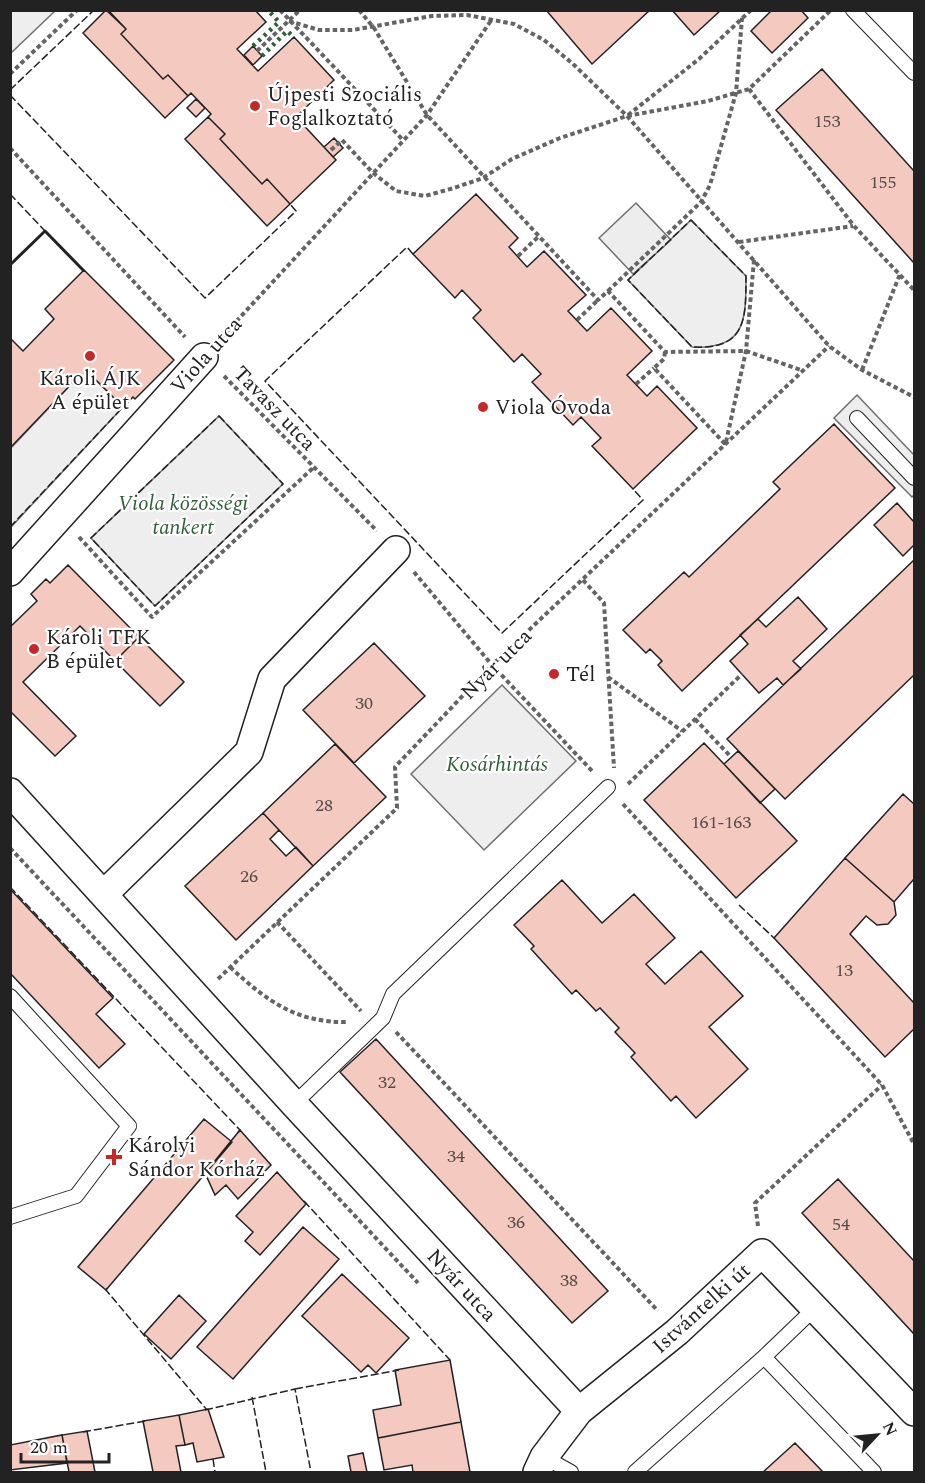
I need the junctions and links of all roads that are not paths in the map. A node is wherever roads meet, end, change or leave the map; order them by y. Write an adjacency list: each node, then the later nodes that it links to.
1 (853, 10): 2 (lane)
2 (915, 73)
3 (204, 357): 7 (street, Viola utca)
4 (856, 418): 5 (lane)
5 (915, 478)
6 (396, 550): 10 (street)
7 (10, 572)
8 (10, 792): 10 (street, Nyár utca)
9 (612, 792): 12 (lane)
10 (104, 894): 12 (street, Nyár utca)
11 (10, 996): 13 (lane)
12 (294, 1104): 16 (street, Nyár utca)
13 (10, 1217)
14 (815, 1308): 15 (lane); 16 (street, Istvántelki út); 17 (street, Istvántelki út)
15 (764, 1357): 20 (lane); 21 (lane)
16 (579, 1411): 18 (street)
17 (915, 1412)
18 (540, 1465): 19 (lane)
19 (571, 1473)
20 (634, 1473)
21 (874, 1473)

